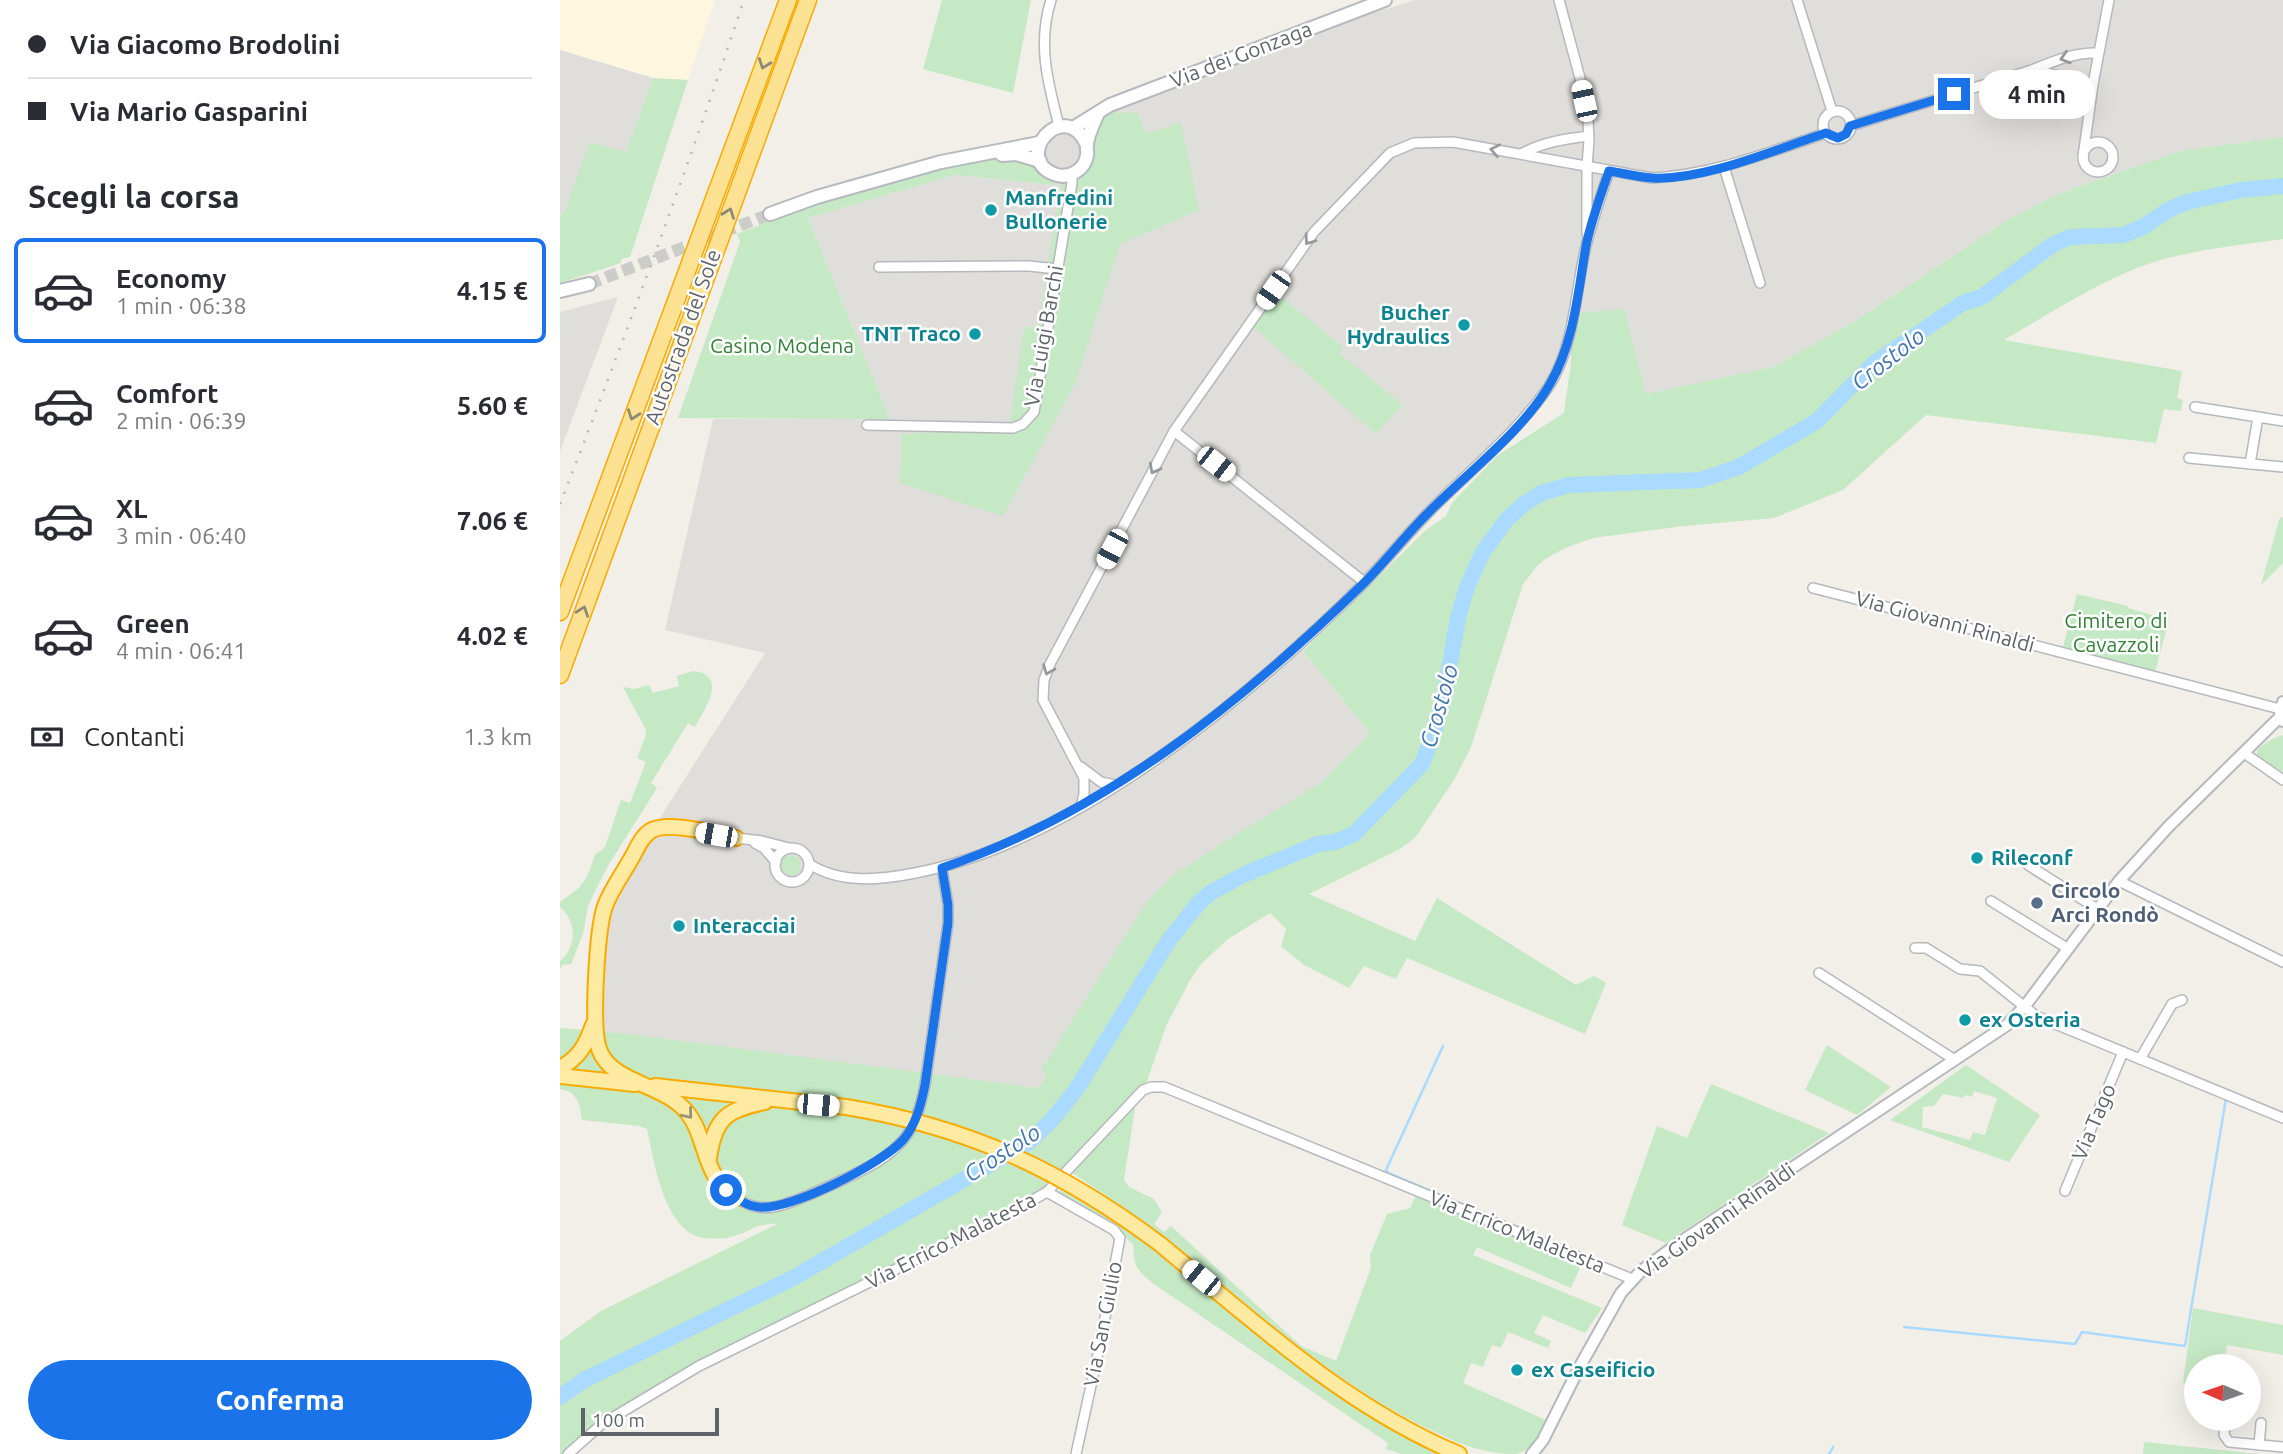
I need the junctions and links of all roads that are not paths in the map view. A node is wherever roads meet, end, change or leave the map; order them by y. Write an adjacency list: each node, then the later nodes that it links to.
1 (788, 0): 47 (highway, Autostrada del Sole, one-way to 47)
2 (808, 0): 48 (highway, Autostrada del Sole, one-way to 2)
3 (1051, 0): 13 (street)
4 (1385, 0): 12 (main road, Via dei Gonzaga)
5 (1559, 0): 18 (street)
6 (1797, 0): 11 (street)
7 (2109, 0): 8 (street)
8 (2098, 53): 9 (street, one-way to 9); 10 (street)
9 (2032, 70): 10 (street); 14 (street)
10 (2093, 84): 16 (street)
11 (1832, 111): 14 (street); 17 (street)
12 (1098, 113): 15 (main road, Via dei Gonzaga); 21 (main road)
13 (1059, 126): 15 (main road); 20 (main road)
14 (1850, 126): 17 (street)
15 (1073, 128): 21 (main road)
16 (2085, 129): 19 (street); 24 (street)
17 (1826, 133): 27 (street)
18 (1589, 136): 23 (street); 26 (street)
19 (2098, 142): 24 (street); 24 (street)
20 (1039, 143): 22 (main road); 25 (main road)
21 (1087, 143): 29 (main road)
22 (980, 155): 25 (main road); 30 (main road)
23 (1520, 155): 26 (street); 41 (street, one-way to 41)
24 (2083, 157)
25 (1040, 161): 29 (main road)
26 (1587, 167): 28 (street); 31 (street)
27 (1724, 167): 28 (street); 34 (street)
28 (1609, 171): 31 (street)
29 (1072, 174): 33 (street, Via Luigi Barchi)
30 (770, 214)
31 (1587, 243): 45 (street)
32 (879, 267): 33 (street)
33 (1057, 269): 40 (street, Via Luigi Barchi)
34 (1760, 283)
35 (589, 284): 36 (main road)
36 (560, 291)
37 (2195, 407): 38 (street)
38 (2258, 417): 39 (street); 43 (street)
39 (2283, 421)
40 (867, 425)
41 (1174, 431): 45 (street); 51 (street, one-way to 51)
42 (2189, 458): 43 (street)
43 (2250, 464): 44 (street)
44 (2283, 467)
45 (1364, 582): 53 (street)
46 (1813, 588): 49 (street, Via Giovanni Rinaldi)
47 (560, 612)
48 (560, 675)
49 (2282, 715): 50 (street, Via Giovanni Rinaldi)
50 (2244, 753): 52 (street); 61 (street, Via Giovanni Rinaldi)
51 (1075, 761): 53 (street); 54 (street)
52 (2283, 780)
53 (1115, 785): 54 (street)
54 (1081, 807): 59 (street)
55 (736, 838): 56 (street); 57 (street); 70 (highway)
56 (791, 848): 57 (street); 60 (street)
57 (776, 862): 60 (street)
58 (2028, 865): 63 (street)
59 (942, 868): 60 (street); 82 (street)
60 (808, 869)
61 (2119, 881): 63 (street, Via Giovanni Rinaldi); 66 (street)
62 (1991, 901): 65 (street)
63 (2096, 908): 65 (street, Via Giovanni Rinaldi)
64 (1915, 948): 69 (street)
65 (2067, 948): 69 (street, Via Giovanni Rinaldi)
66 (2283, 962)
67 (1819, 973): 72 (street)
68 (2182, 1000): 73 (street)
69 (2025, 1006): 71 (street); 72 (street, Via Giovanni Rinaldi)
70 (594, 1020): 74 (highway); 76 (highway)
71 (2123, 1052): 73 (street); 80 (street, Via Tago)
72 (1955, 1059): 83 (street, Via Giovanni Rinaldi)
73 (2140, 1059): 78 (street)
74 (560, 1068)
75 (560, 1076): 76 (highway)
76 (644, 1084): 77 (highway); 79 (highway, one-way to 79)
77 (775, 1100): 79 (highway); 92 (highway, bridge)
78 (2283, 1118)
79 (709, 1162): 82 (highway)
80 (2065, 1191)
81 (1047, 1192): 83 (street, Via Errico Malatesta); 90 (street, Via Errico Malatesta); 91 (street, Via San Giulio)
82 (737, 1198)
83 (1632, 1279): 86 (street, Via Giovanni Rinaldi)
84 (2224, 1432): 87 (street)
85 (2260, 1432): 87 (street)
86 (1543, 1440): 89 (street, Via Giovanni Rinaldi); 93 (street, Via Giovanni Rinaldi)
87 (2259, 1445): 88 (street)
88 (2283, 1447)
89 (1538, 1453)
90 (568, 1454)
91 (1076, 1454)
92 (1459, 1454)
93 (1524, 1454)

